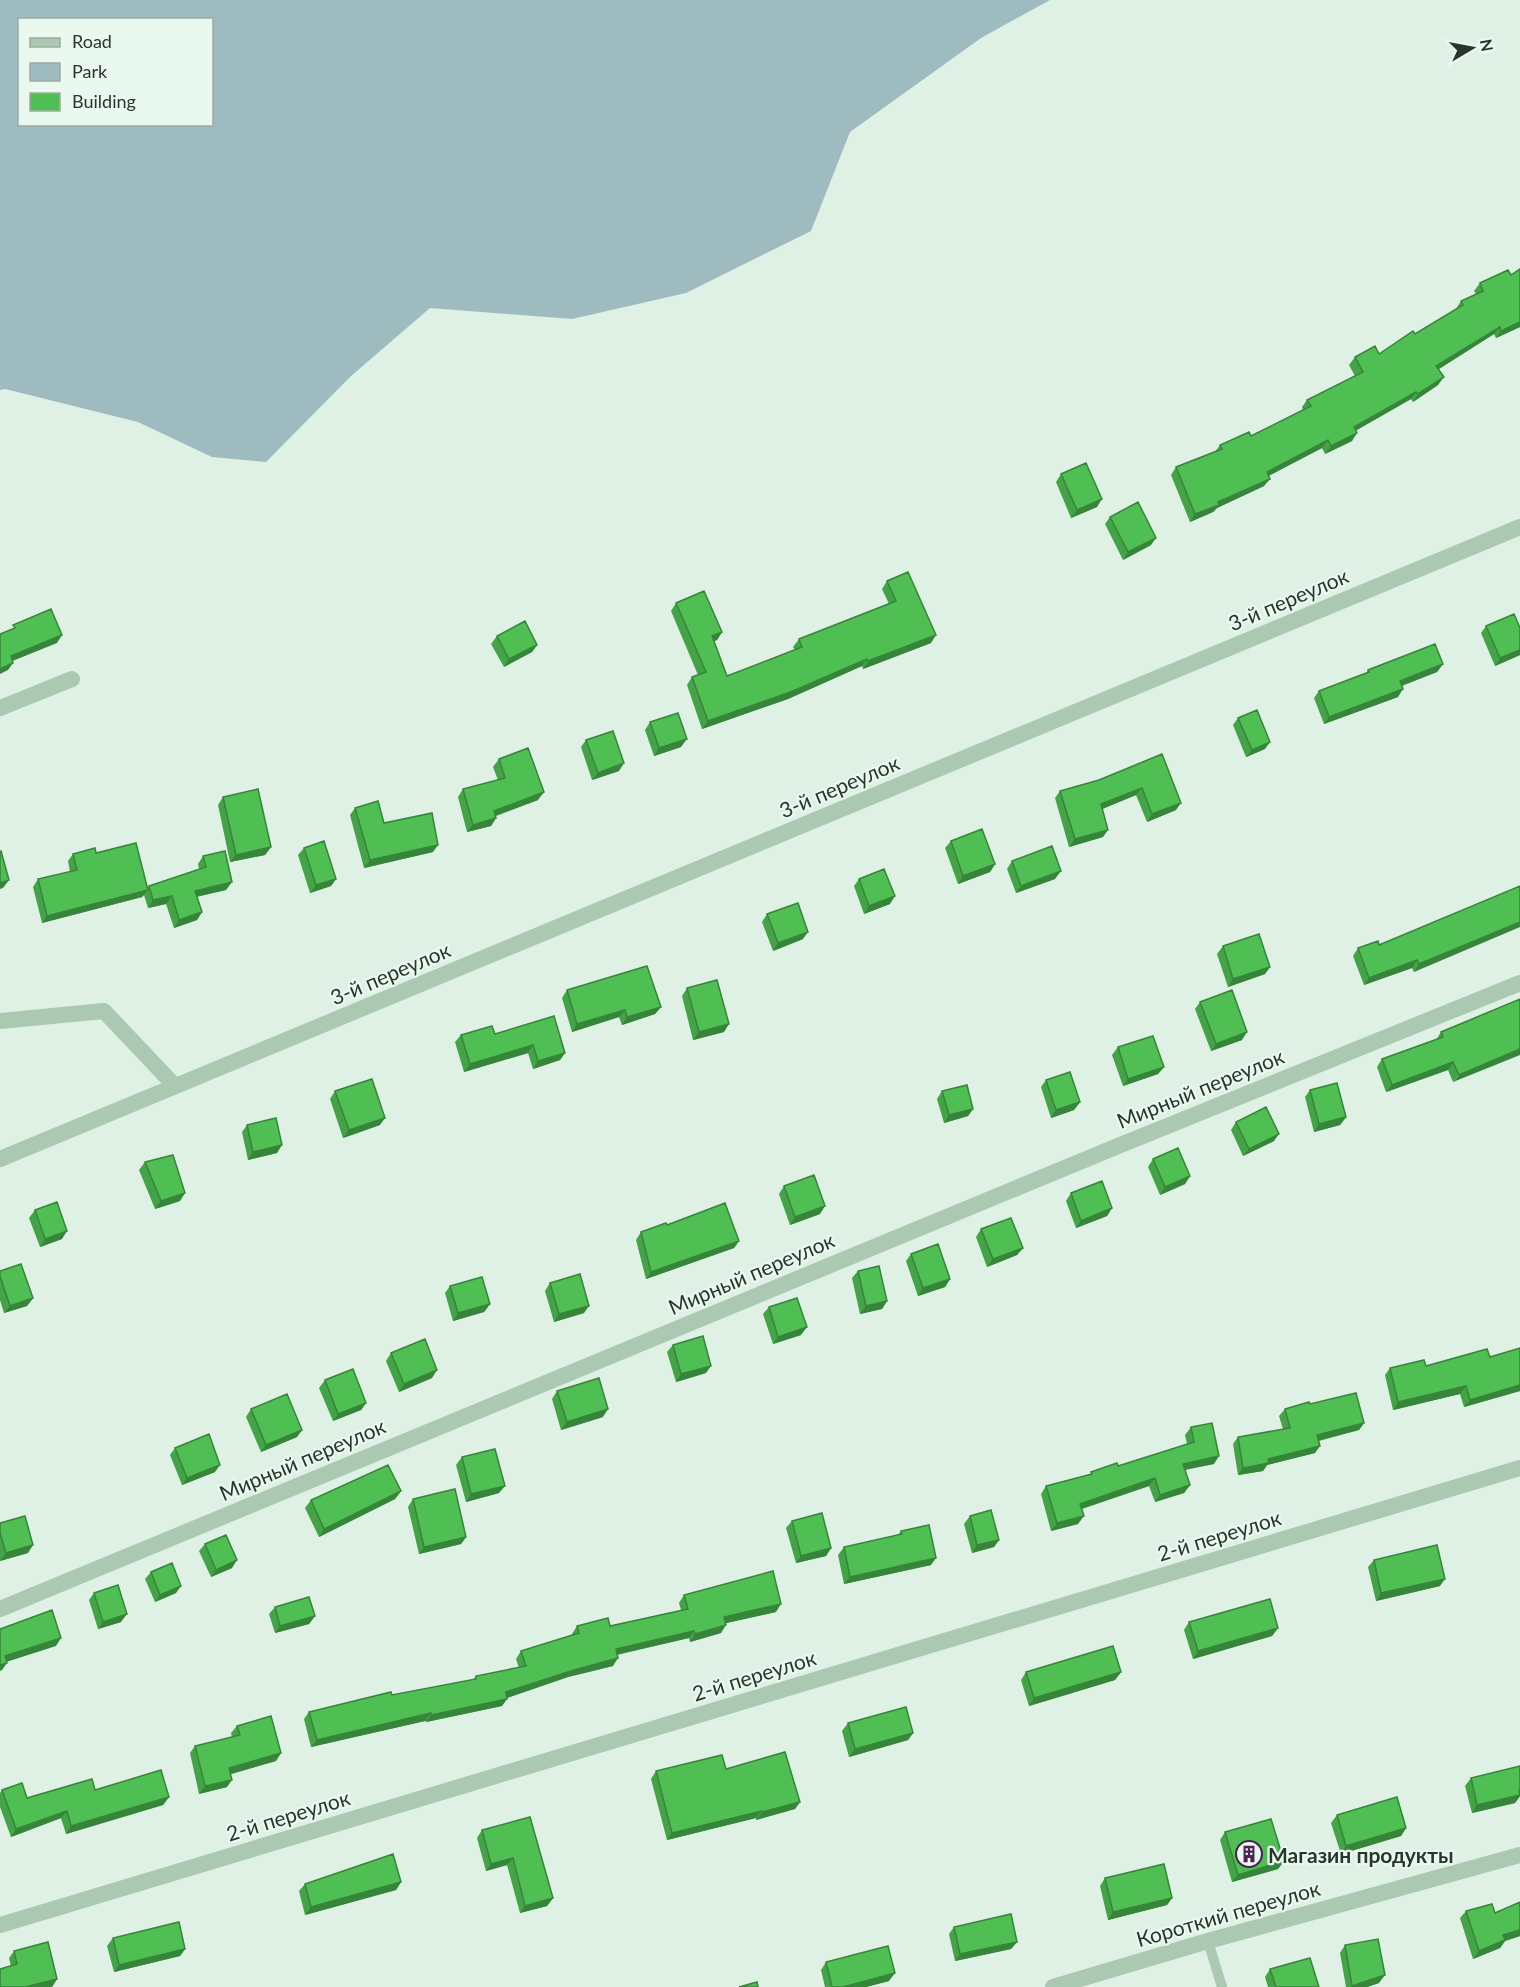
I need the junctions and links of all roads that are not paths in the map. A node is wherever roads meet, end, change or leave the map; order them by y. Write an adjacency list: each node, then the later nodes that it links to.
1 (1520, 527): 6 (street, 3-й переулок)
2 (72, 679): 3 (street)
3 (0, 708)
4 (1520, 983): 9 (street, Мирный переулок)
5 (0, 1021): 6 (street)
6 (175, 1086): 7 (street, 3-й переулок)
7 (0, 1159)
8 (1520, 1468): 11 (street, 2-й переулок)
9 (0, 1609)
10 (1520, 1855): 12 (street, Короткий переулок)
11 (0, 1925)
12 (1208, 1941): 13 (street, Короткий переулок); 14 (lane)
13 (1053, 1987)
14 (1222, 1987)

